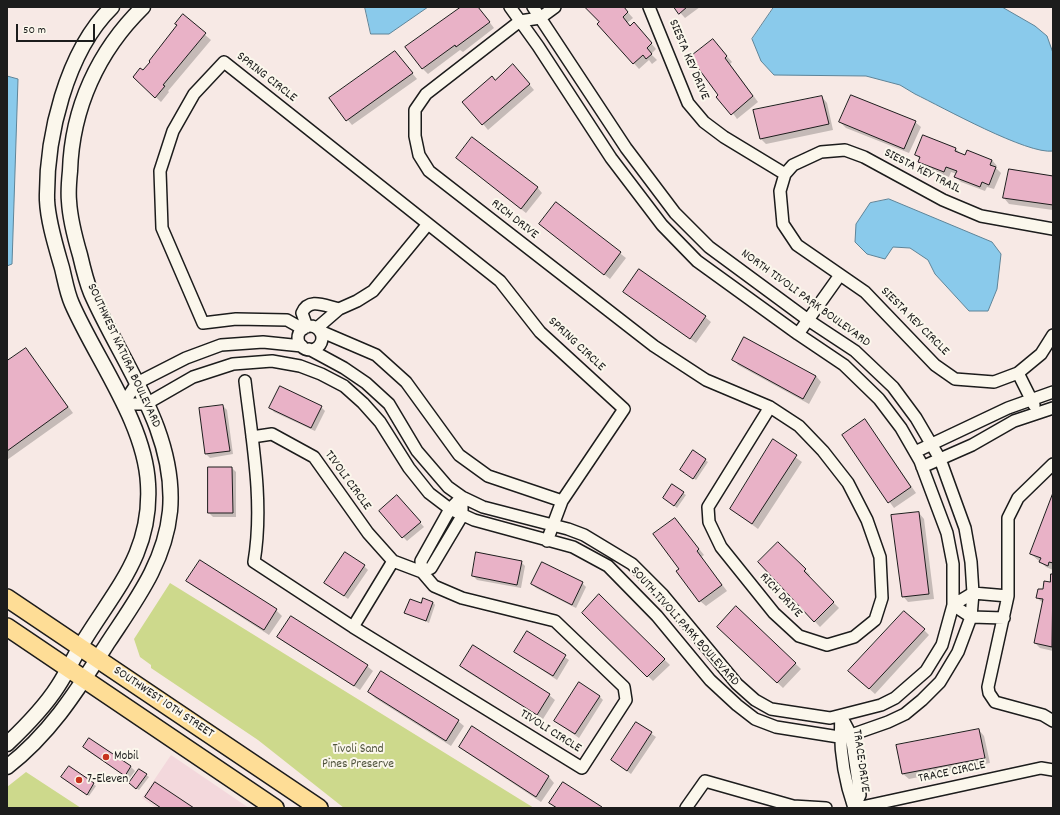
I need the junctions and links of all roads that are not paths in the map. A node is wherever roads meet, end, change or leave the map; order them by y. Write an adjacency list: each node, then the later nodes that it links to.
1 (112, 7): 28 (street, SOUTHWEST NATURA BOULEVARD)
2 (143, 7): 25 (street, SOUTHWEST NATURA BOULEVARD)
3 (510, 7): 9 (street)
4 (527, 7): 9 (street)
5 (533, 7): 8 (street, NORTH TIVOLI PARK BOULEVARD)
6 (555, 7): 8 (street)
7 (649, 7): 12 (street, SIESTA KEY DRIVE)
8 (540, 18): 9 (street, RICH DRIVE); 10 (street, NORTH TIVOLI PARK BOULEVARD)
9 (520, 21): 11 (street); 30 (street, RICH DRIVE)
10 (635, 160): 11 (street); 17 (street, NORTH TIVOLI PARK BOULEVARD)
11 (620, 171): 19 (street)
12 (784, 174): 14 (street, SIESTA KEY TRAIL); 15 (street, SIESTA KEY CIRCLE)
13 (428, 224): 16 (street); 18 (street, SPRING CIRCLE); 40 (street, SPRING CIRCLE)
14 (1053, 229)
15 (840, 275): 17 (street); 23 (street, SIESTA KEY CIRCLE)
16 (339, 309): 18 (street); 18 (street)
17 (808, 320): 19 (street); 34 (street, NORTH TIVOLI PARK BOULEVARD)
18 (312, 329): 21 (street); 21 (street); 40 (street, SPRING CIRCLE)
19 (798, 334): 35 (street)
20 (1053, 335): 23 (street, SIESTA KEY CIRCLE)
21 (306, 348): 22 (street); 25 (street, SOUTH TIVOLI PARK BOULEVARD); 39 (street, SOUTH TIVOLI PARK BOULEVARD)
22 (300, 366): 29 (street, SOUTH TIVOLI PARK BOULEVARD); 41 (street, SOUTH TIVOLI PARK BOULEVARD)
23 (1018, 373): 27 (street)
24 (245, 381): 33 (street, TIVOLI CIRCLE)
25 (136, 383): 28 (street); 29 (street, SOUTHWEST NATURA BOULEVARD)
26 (1053, 392): 27 (street)
27 (1032, 400): 32 (street); 34 (street)
28 (123, 404): 29 (street, SOUTH TIVOLI PARK BOULEVARD); 55 (street, SOUTHWEST NATURA BOULEVARD)
29 (146, 404): 56 (street, SOUTHWEST NATURA BOULEVARD)
30 (770, 407): 30 (street, RICH DRIVE)
31 (1053, 408): 32 (street)
32 (1037, 413): 36 (street)
33 (252, 437): 45 (street, TIVOLI CIRCLE); 54 (street, TIVOLI CIRCLE)
34 (931, 443): 35 (street); 36 (street, NORTH TIVOLI PARK BOULEVARD)
35 (915, 452): 38 (street)
36 (940, 459): 38 (street); 47 (street, NORTH TIVOLI PARK BOULEVARD)
37 (1053, 464): 48 (street)
38 (922, 467): 50 (street)
39 (462, 497): 41 (street); 42 (street); 43 (street, SOUTH TIVOLI PARK BOULEVARD)
40 (562, 501): 43 (street, SPRING CIRCLE)
41 (450, 509): 42 (street, SOUTH TIVOLI PARK BOULEVARD); 46 (street)
42 (462, 516): 44 (street, SOUTH TIVOLI PARK BOULEVARD); 46 (street)
43 (553, 524): 44 (street, SPRING CIRCLE); 59 (street, SOUTH TIVOLI PARK BOULEVARD)
44 (547, 541): 62 (street, SOUTH TIVOLI PARK BOULEVARD)
45 (393, 561): 46 (street, TIVOLI CIRCLE); 54 (street)
46 (422, 572): 54 (street, TIVOLI CIRCLE)
47 (973, 593): 48 (street); 50 (street); 51 (street, NORTH TIVOLI PARK BOULEVARD)
48 (1008, 596): 52 (street)
49 (7, 598): 55 (main road, SOUTHWEST 10TH STREET)
50 (953, 605): 51 (street); 59 (street)
51 (971, 617): 52 (street); 61 (street, NORTH TIVOLI PARK BOULEVARD)
52 (1004, 618): 60 (street)
53 (7, 627): 57 (main road, SOUTHWEST 10TH STREET)
54 (353, 627)
55 (80, 647): 56 (main road, SOUTHWEST 10TH STREET); 57 (street, SOUTHWEST NATURA BOULEVARD)
56 (98, 659): 58 (street, SOUTHWEST NATURA BOULEVARD); 67 (main road, SOUTHWEST 10TH STREET)
57 (68, 669): 58 (main road, SOUTHWEST 10TH STREET); 63 (street, SOUTHWEST NATURA BOULEVARD)
58 (84, 680): 64 (street, SOUTHWEST NATURA BOULEVARD); 66 (main road, SOUTHWEST 10TH STREET)
59 (841, 716): 61 (street, TRACE DRIVE); 62 (street, TRACE DRIVE)
60 (1053, 721)
61 (851, 735): 62 (street, SOUTH TIVOLI PARK BOULEVARD); 70 (street, TRACE DRIVE)
62 (839, 737): 70 (street, TRACE DRIVE)
63 (7, 744)
64 (7, 767)
65 (1053, 770): 70 (street, TRACE CIRCLE)
66 (275, 808)
67 (319, 808)
68 (686, 808): 69 (street)
69 (826, 808)
70 (855, 808)

